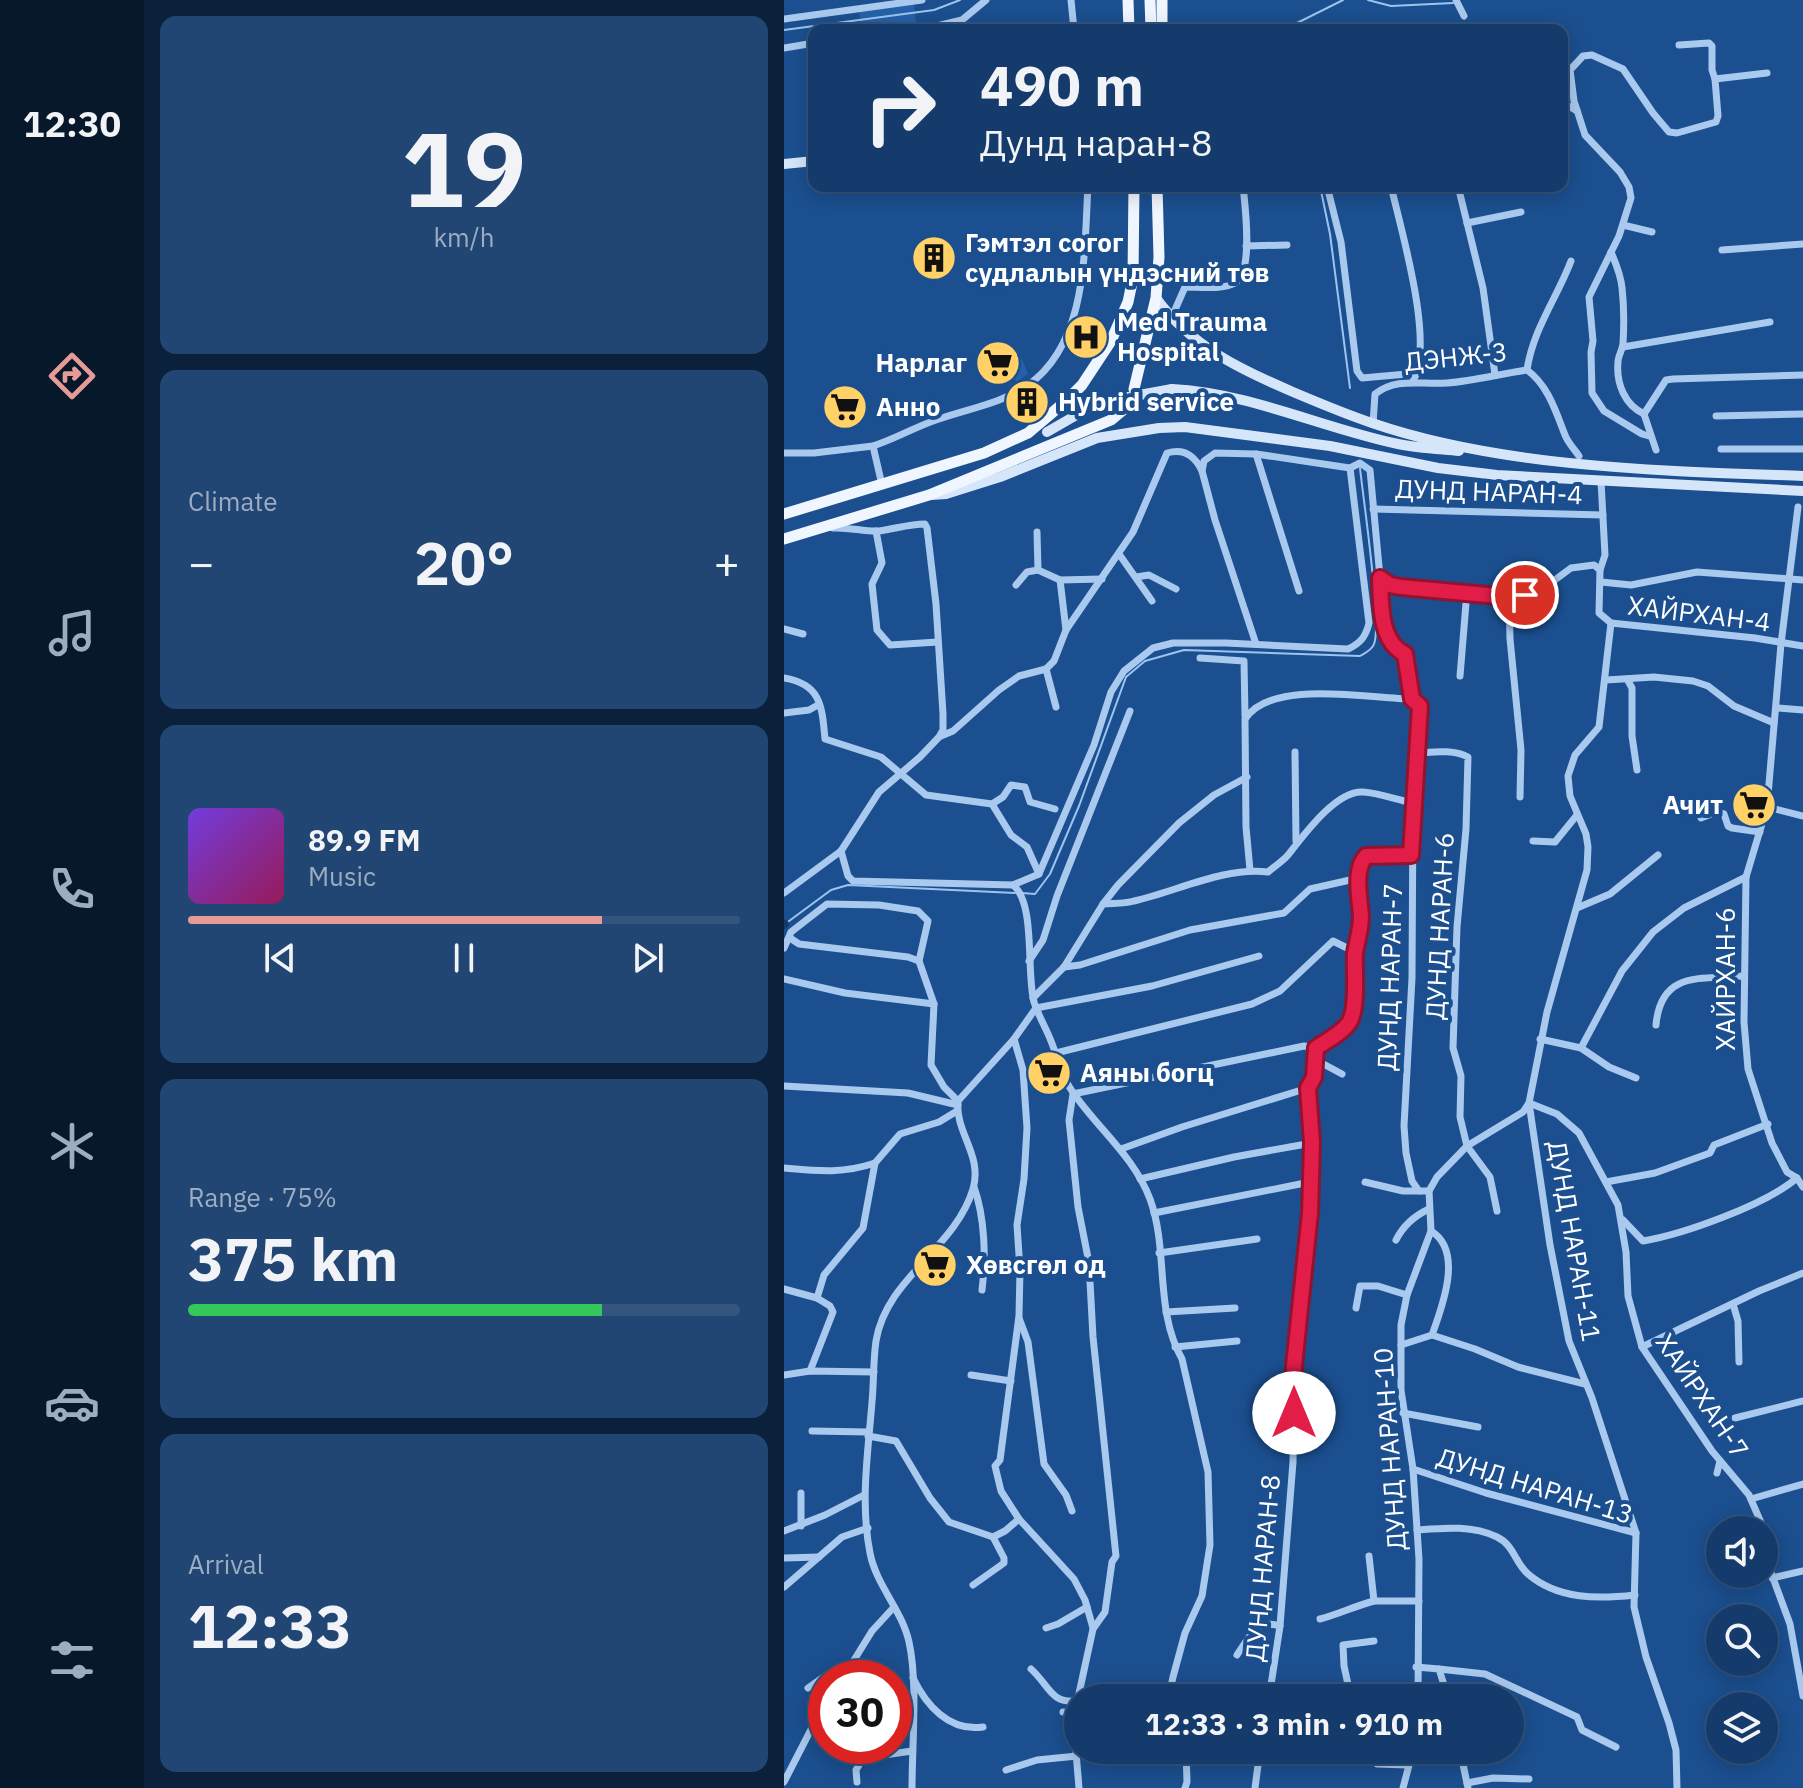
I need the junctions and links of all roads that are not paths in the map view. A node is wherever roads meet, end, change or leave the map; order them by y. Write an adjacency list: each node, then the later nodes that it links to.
1 (922, 0): 9 (street)
2 (986, 0): 10 (street)
3 (1071, 0): 11 (street)
4 (1128, 0): 12 (main road)
5 (1150, 0): 13 (main road)
6 (1162, 0): 14 (main road)
7 (1456, 0): 8 (street)
8 (1464, 13)
9 (784, 19)
10 (945, 24)
11 (1073, 24)
12 (1129, 24)
13 (1151, 24)
14 (1162, 24)
15 (808, 44): 17 (street)
16 (1679, 45): 19 (street)
17 (784, 48)
18 (1767, 73): 19 (street)
19 (1715, 79): 21 (street)
20 (1568, 106): 21 (street)
21 (1577, 111): 33 (street)
22 (808, 162): 23 (main road)
23 (784, 164)
24 (1088, 192): 57 (street)
25 (1134, 192): 62 (main road)
26 (1157, 192): 41 (main road)
27 (1243, 192): 37 (street)
28 (1328, 192): 46 (street)
29 (1392, 192): 46 (street)
30 (1459, 192): 32 (street)
31 (1521, 212): 32 (street)
32 (1467, 223): 47 (street)
33 (1623, 225): 34 (street); 39 (street)
34 (1652, 232)
35 (1803, 244): 38 (street)
36 (1287, 245): 37 (street)
37 (1246, 246): 42 (street)
38 (1722, 250)
39 (1611, 252): 44 (street); 56 (street)
40 (1571, 261): 45 (street)
41 (1156, 298): 42 (main road); 50 (main road)
42 (1171, 319): 55 (main road)
43 (1770, 322): 44 (street)
44 (1623, 347): 52 (street)
45 (1527, 370): 47 (street, ДЭНЖ-3); 64 (street)
46 (1418, 373): 49 (street)
47 (1495, 375): 49 (street, ДЭНЖ-3)
48 (1803, 375): 52 (street)
49 (1413, 381): 55 (street, ДЭНЖ-3)
50 (1134, 389)
51 (1129, 405): 71 (main road)
52 (1644, 414): 56 (street)
53 (1803, 414): 54 (street)
54 (1716, 416)
55 (1373, 424): 64 (main road)
56 (1649, 436): 60 (street)
57 (873, 446): 61 (street); 69 (street)
58 (1721, 449): 59 (street)
59 (1803, 449)
60 (1656, 450)
61 (784, 453)
62 (984, 453): 64 (main road, bridge); 69 (main road)
63 (1256, 454): 65 (street); 66 (street); 92 (street)
64 (1582, 460): 67 (main road)
65 (1350, 468): 73 (street); 101 (street)
66 (1202, 471): 80 (street); 101 (street)
67 (1803, 476)
68 (1601, 481): 70 (main road); 71 (main road); 75 (street)
69 (882, 485): 74 (main road)
70 (1803, 491)
71 (929, 495): 76 (main road)
72 (1798, 507): 86 (street, ХАЙРХАН-4)
73 (1373, 509): 75 (street, ДУНД НАРАН-4); 84 (street)
74 (784, 514)
75 (1603, 515): 82 (street)
76 (819, 529): 77 (street); 79 (main road)
77 (876, 531): 100 (street); 100 (street)
78 (1037, 532): 81 (street)
79 (784, 539)
80 (1119, 554): 83 (street); 85 (street)
81 (1038, 570): 87 (street); 90 (street)
82 (1600, 570): 89 (street); 94 (street)
83 (1136, 577): 91 (street); 95 (street)
84 (1380, 578): 93 (street); 110 (street)
85 (1102, 579): 87 (street); 98 (street)
86 (1790, 579): 88 (street, ХАЙРХАН-4); 89 (street, ХАЙРХАН-4); 102 (street, ХАЙРХАН-4)
87 (1060, 580): 98 (street)
88 (1803, 580)
89 (1601, 582): 96 (street, ХАЙРХАН-4)
90 (1016, 585)
91 (1176, 589)
92 (1299, 591)
93 (1467, 591): 94 (street); 106 (street)
94 (1509, 596): 127 (street)
95 (1152, 601)
96 (1611, 623): 102 (street, ХАЙРХАН-4); 109 (street)
97 (784, 629): 99 (street)
98 (1066, 630): 105 (street)
99 (803, 634)
100 (938, 642): 119 (street)
101 (1256, 644): 142 (street)
102 (1781, 644): 103 (street, ХАЙРХАН-4); 113 (street, ХАЙРХАН-4)
103 (1803, 646)
104 (1200, 658): 117 (street)
105 (1046, 669): 112 (street); 119 (street)
106 (1460, 676)
107 (784, 678): 111 (street)
108 (1627, 679): 109 (street); 118 (street); 124 (street)
109 (1606, 680): 132 (street)
110 (1412, 699): 117 (street); 123 (street, ДУНД НАРАН-7)
111 (818, 705): 116 (street); 120 (street)
112 (1056, 707)
113 (1777, 708): 114 (street); 118 (street, ХАЙРХАН-4)
114 (1803, 710)
115 (1130, 711): 154 (street)
116 (784, 713)
117 (1245, 719): 126 (street)
118 (1774, 723): 130 (street, ХАЙРХАН-4)
119 (939, 737): 125 (street)
120 (825, 739): 121 (street); 125 (street)
121 (814, 744)
122 (1295, 752): 136 (street)
123 (1417, 753): 128 (street, ДУНД НАРАН-7); 177 (street, ДУНД НАРАН-6)
124 (1637, 770)
125 (901, 773): 129 (street); 138 (street)
126 (1247, 777): 141 (street); 147 (street)
127 (1520, 797)
128 (1413, 803): 136 (street); 139 (street, ДУНД НАРАН-7)
129 (992, 804): 131 (street); 142 (street)
130 (1767, 807): 133 (street); 135 (street, ХАЙРХАН-6)
131 (1055, 809)
132 (1577, 815): 137 (street); 148 (street)
133 (1803, 816)
134 (1701, 818): 135 (street)
135 (1760, 832): 143 (street, ХАЙРХАН-6)
136 (1296, 841): 141 (street)
137 (1533, 841)
138 (841, 851): 145 (street); 146 (street)
139 (1411, 855): 144 (street); 188 (street, ДУНД НАРАН-7)
140 (1658, 855): 148 (street)
141 (1250, 870): 147 (street)
142 (1039, 874): 145 (street)
143 (1746, 877): 156 (street, ХАЙРХАН-6); 165 (street)
144 (1359, 878): 151 (street); 155 (street)
145 (1016, 887): 154 (street)
146 (784, 893)
147 (1103, 904): 155 (street)
148 (1577, 908): 163 (street)
149 (790, 938): 150 (street); 153 (street); 153 (street)
150 (784, 948)
151 (1355, 952): 164 (street); 166 (street)
152 (1259, 956): 160 (street)
153 (919, 961): 159 (street)
154 (1028, 963): 158 (street)
155 (1064, 967): 158 (street)
156 (1744, 976): 161 (street); 175 (street, ХАЙРХАН-6)
157 (784, 979): 159 (street)
158 (1033, 998): 160 (street)
159 (934, 1004): 174 (street)
160 (1036, 1008): 162 (street); 166 (street)
161 (1656, 1025)
162 (1014, 1039): 174 (street); 207 (street)
163 (1540, 1039): 165 (street); 173 (street)
164 (1316, 1048): 167 (street, ДУНД НАРАН-8); 172 (street)
165 (1581, 1048): 169 (street)
166 (1056, 1053): 172 (street)
167 (1316, 1060): 168 (street); 171 (street, ДУНД НАРАН-8)
168 (1342, 1074)
169 (1636, 1078)
170 (784, 1086): 174 (street)
171 (1308, 1088): 176 (street, ДУНД НАРАН-8); 178 (street)
172 (1073, 1094): 178 (street); 258 (street)
173 (1529, 1103): 177 (street); 185 (street, ХАЙРХАН-7); 219 (street, ДУНД НАРАН-11)
174 (958, 1106): 179 (street); 186 (street)
175 (1768, 1124): 181 (street, ХАЙРХАН-6); 185 (street)
176 (1312, 1143): 182 (street); 183 (street, ДУНД НАРАН-8)
177 (1467, 1146): 189 (street); 191 (street)
178 (1121, 1149): 182 (street)
179 (875, 1163): 180 (street); 202 (street)
180 (784, 1168)
181 (1797, 1178): 187 (street, ХАЙРХАН-6); 193 (street)
182 (1140, 1179): 192 (street)
183 (1310, 1182): 192 (street); 256 (street, ДУНД НАРАН-8)
184 (1365, 1182): 188 (street)
185 (1606, 1182): 193 (street, ХАЙРХАН-7)
186 (974, 1187): 200 (street); 215 (street)
187 (1803, 1187)
188 (1419, 1191): 189 (street)
189 (1429, 1191): 190 (street)
190 (1429, 1209): 194 (street); 196 (street)
191 (1497, 1211)
192 (1154, 1213): 197 (street)
193 (1621, 1219): 212 (street, ХАЙРХАН-7)
194 (1431, 1231): 201 (street, ДУНД НАРАН-10); 208 (street)
195 (1257, 1239): 197 (street)
196 (1396, 1240)
197 (1159, 1253): 206 (street)
198 (1803, 1273): 203 (street)
199 (784, 1289): 202 (street)
200 (982, 1290)
201 (1407, 1295): 205 (street); 210 (street, ДУНД НАРАН-10)
202 (817, 1298): 214 (street)
203 (1733, 1304): 212 (street); 213 (street)
204 (1235, 1308): 206 (street)
205 (1356, 1308)
206 (1166, 1312): 211 (street)
207 (1019, 1316): 218 (street); 233 (street)
208 (1432, 1335): 210 (street); 219 (street, ДУНД НАРАН-11)
209 (1237, 1341): 211 (street)
210 (1401, 1345): 221 (street, ДУНД НАРАН-10)
211 (1175, 1347): 268 (street)
212 (1642, 1347): 226 (street, ХАЙРХАН-7)
213 (1739, 1362)
214 (810, 1371): 215 (street); 216 (street)
215 (874, 1372): 225 (street)
216 (784, 1375)
217 (971, 1375): 218 (street)
218 (1011, 1381): 235 (street)
219 (1585, 1384): 240 (street, ДУНД НАРАН-11)
220 (1803, 1401): 222 (street)
221 (1403, 1413): 223 (street); 227 (street, ДУНД НАРАН-10)
222 (1735, 1418)
223 (1478, 1427)
224 (812, 1431): 225 (street)
225 (868, 1434): 231 (street); 241 (street)
226 (1720, 1461): 228 (street); 232 (street, ХАЙРХАН-7)
227 (1413, 1469): 238 (street, ДУНД НАРАН-10); 240 (street, ДУНД НАРАН-13)
228 (1717, 1473)
229 (1803, 1484): 232 (street)
230 (801, 1493): 236 (street)
231 (864, 1495): 236 (street); 237 (street)
232 (1751, 1499): 234 (street, ХАЙРХАН-7)
233 (1072, 1511)
234 (1758, 1516)
235 (1019, 1519): 241 (street); 254 (street)
236 (801, 1526): 239 (street)
237 (868, 1528): 243 (street); 253 (street)
238 (1417, 1530): 250 (street); 252 (street, ДУНД НАРАН-10)
239 (784, 1531)
240 (1636, 1533): 250 (street, ДУНД НАРАН-13)
241 (993, 1537): 247 (street)
242 (1369, 1556): 251 (street, ДУНД НАРАН-10)
243 (819, 1557): 244 (street); 248 (street)
244 (784, 1558)
245 (1803, 1571): 246 (street)
246 (1778, 1577)
247 (973, 1585)
248 (784, 1587)
249 (1776, 1588): 273 (street, ХАЙРХАН-7)
250 (1635, 1595): 298 (street, ДУНД НАРАН-13)
251 (1374, 1601): 252 (street); 255 (street)
252 (1419, 1601): 263 (street, ДУНД НАРАН-10)
253 (894, 1607): 261 (street); 262 (street)
254 (1087, 1607): 257 (street); 258 (street)
255 (1320, 1619)
256 (1280, 1626): 260 (street); 269 (street, ДУНД НАРАН-8)
257 (1046, 1628)
258 (1093, 1629): 267 (street)
259 (1374, 1641): 270 (street)
260 (1237, 1655)
261 (853, 1660)
262 (911, 1660)
263 (1416, 1667): 265 (street); 271 (street, ДУНД НАРАН-10)
264 (1031, 1669): 274 (street)
265 (1439, 1669): 272 (street); 277 (street)
266 (912, 1676): 275 (street)
267 (1081, 1684)
268 (1172, 1684)
269 (1271, 1684)
270 (1349, 1684)
271 (1417, 1684)
272 (1444, 1684)
273 (1803, 1696)
274 (1064, 1702)
275 (983, 1727)
276 (808, 1732): 287 (street)
277 (1616, 1747)
278 (1064, 1757): 288 (street)
279 (860, 1764): 291 (street)
280 (912, 1764): 293 (street)
281 (1078, 1764): 294 (street)
282 (1186, 1764): 295 (street)
283 (1258, 1764): 296 (street)
284 (1377, 1764): 286 (street)
285 (1463, 1764): 292 (street)
286 (1408, 1765): 297 (street)
287 (787, 1766): 290 (street)
288 (1006, 1770)
289 (1529, 1779): 292 (street)
290 (784, 1782)
291 (857, 1782)
292 (1467, 1786)
293 (912, 1788)
294 (1079, 1788)
295 (1185, 1788)
296 (1255, 1788)
297 (1403, 1788)
298 (1677, 1788)

